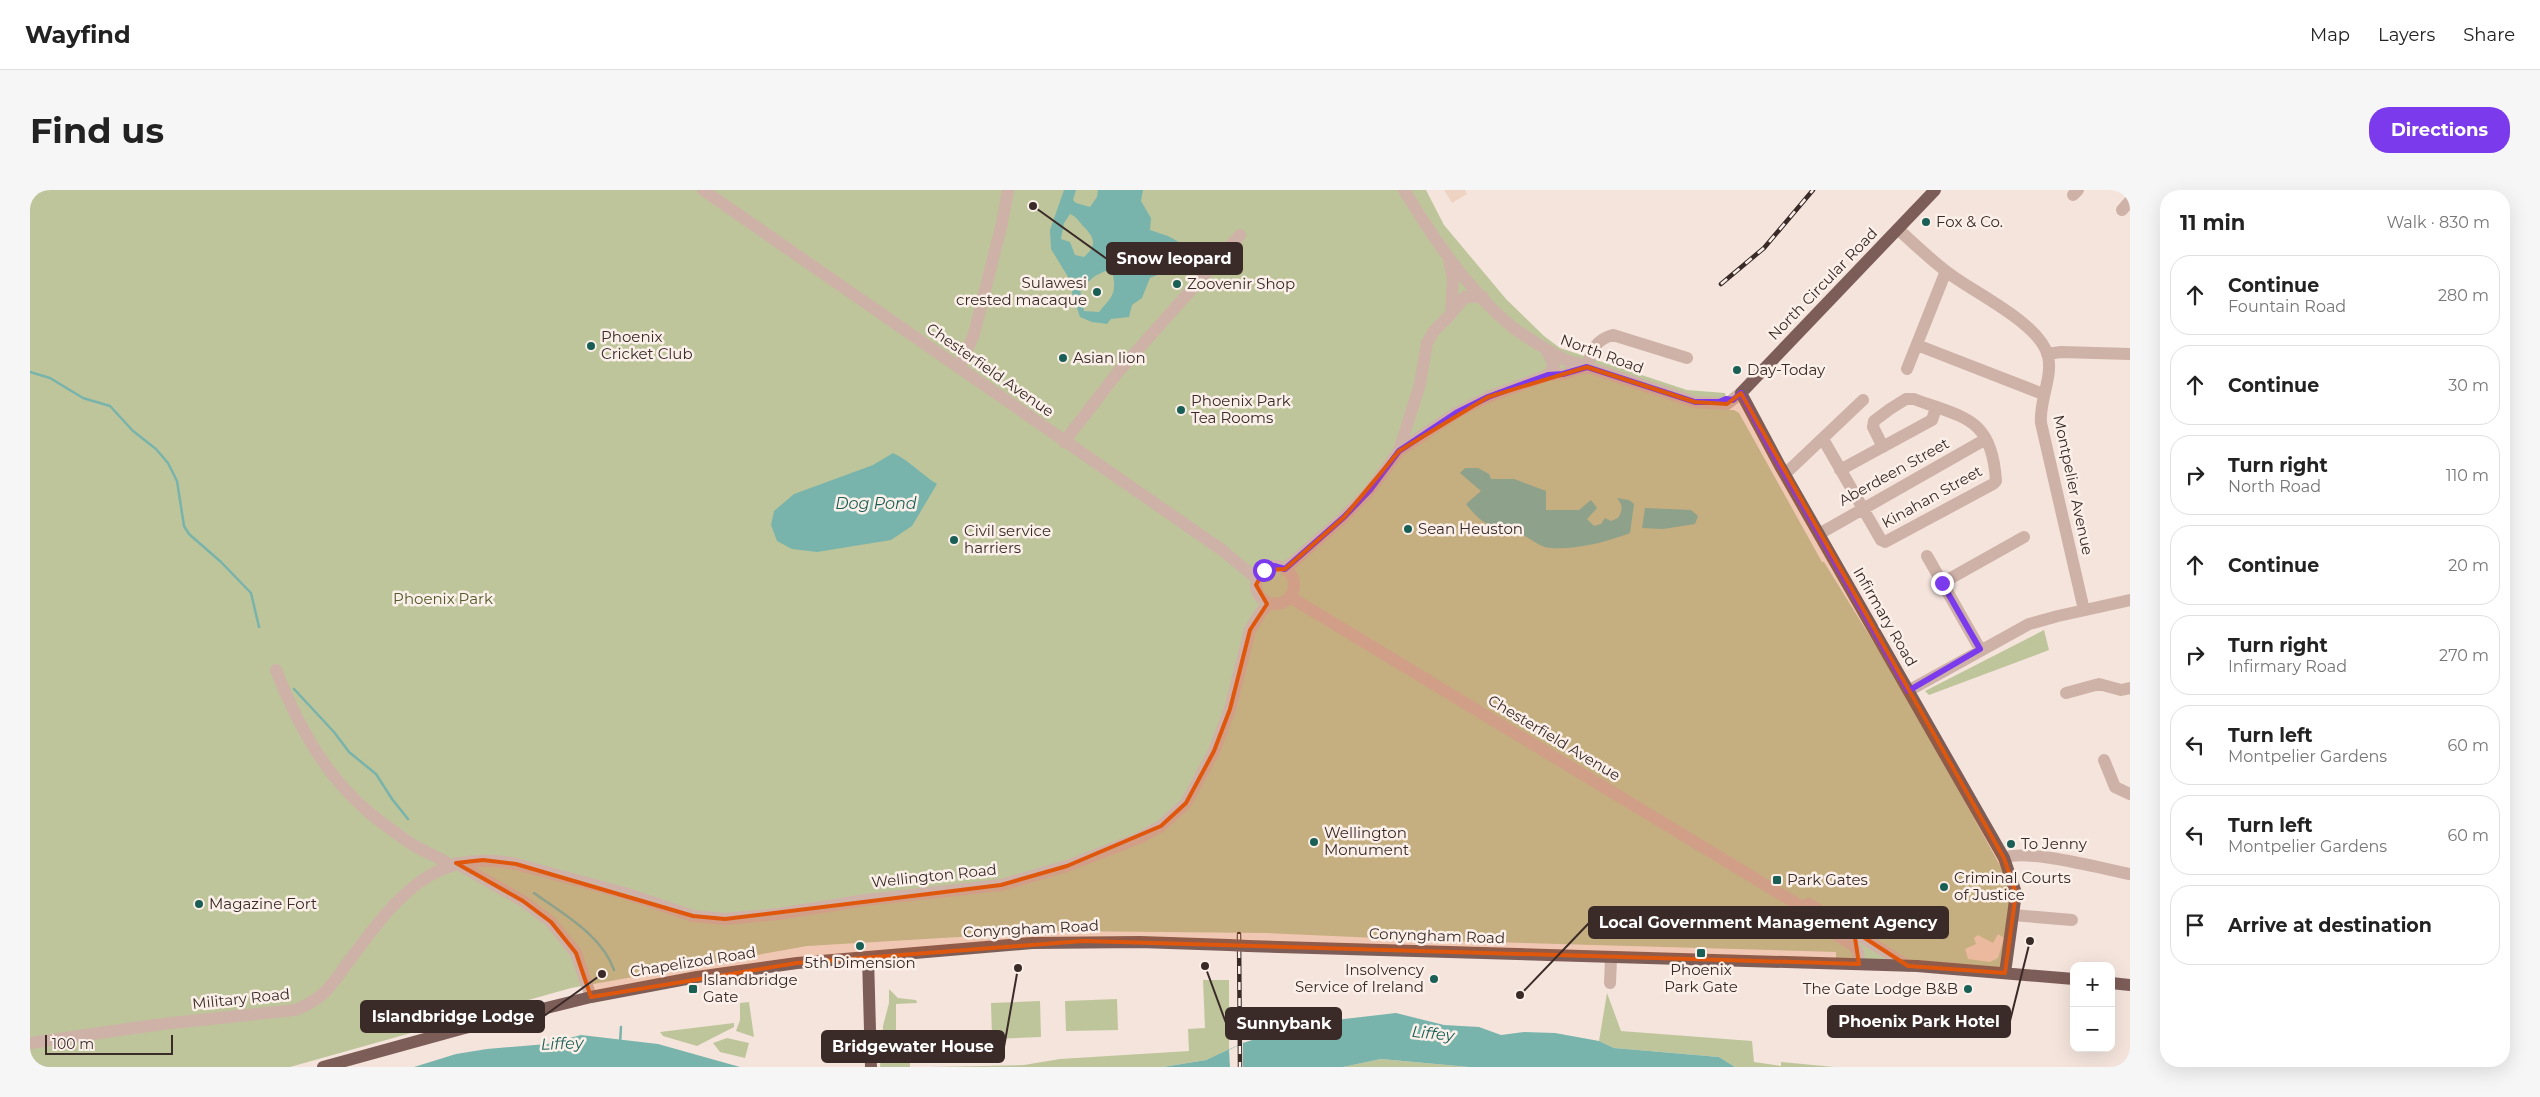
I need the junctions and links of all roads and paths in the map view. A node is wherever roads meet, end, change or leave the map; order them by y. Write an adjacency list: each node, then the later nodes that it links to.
1 (703, 190): 17 (street, Chesterfield Avenue)
2 (1008, 190): 17 (street)
3 (1404, 190): 7 (street, North Road)
4 (1935, 190): 5 (main road, North Circular Road)
5 (1898, 229): 8 (street, Montpelier Avenue); 21 (main road, North Circular Road)
6 (1240, 234): 28 (street)
7 (1449, 258): 9 (street, North Road); 10 (street)
8 (1946, 271): 11 (street); 13 (street, Montpelier Avenue)
9 (1483, 297): 10 (street); 12 (street, North Road)
10 (1451, 314): 24 (street)
11 (1917, 345): 18 (street); 20 (street)
12 (1547, 351): 16 (street, North Road); 19 (street)
13 (2047, 354): 14 (street); 20 (street, Montpelier Avenue)
14 (2130, 354)
15 (1687, 358): 16 (street)
16 (1587, 367): 19 (street); 21 (street, North Road)
17 (959, 368): 28 (street, Chesterfield Avenue)
18 (1907, 369)
19 (1548, 375): 25 (street)
20 (2043, 394): 43 (street, Montpelier Avenue)
21 (1737, 396): 32 (main road, Infirmary Road)
22 (1863, 400): 26 (street)
23 (1936, 408): 27 (street); 29 (street); 29 (street)
24 (1407, 422): 25 (street); 30 (street)
25 (1425, 432): 30 (street)
26 (1823, 439): 31 (street); 32 (street)
27 (1986, 439): 33 (street, Aberdeen Street); 33 (street, Kinahan Street)
28 (1064, 442): 38 (street, Chesterfield Avenue)
29 (1883, 446): 31 (street)
30 (1399, 451): 37 (street)
31 (1840, 470): 33 (street)
32 (1785, 474): 34 (main road, Infirmary Road)
33 (1862, 508): 34 (street, Aberdeen Street)
34 (1819, 534): 47 (main road, Infirmary Road)
35 (2024, 537): 39 (street)
36 (1927, 556): 39 (street)
37 (1285, 569): 38 (street); 40 (street)
38 (1257, 579): 42 (street)
39 (1942, 583): 44 (street)
40 (1290, 597): 42 (street); 54 (street, Chesterfield Avenue)
41 (2130, 600): 43 (street)
42 (1270, 604): 52 (street, Wellington Road)
43 (2084, 610): 44 (street)
44 (1980, 649): 47 (street)
45 (276, 670): 52 (street)
46 (2130, 688): 48 (street)
47 (1908, 691): 51 (main road, Infirmary Road)
48 (2066, 693)
49 (2104, 760): 50 (street)
50 (2130, 794)
51 (2004, 858): 53 (street); 55 (main road, Infirmary Road)
52 (453, 864): 66 (street); 67 (street, Military Road)
53 (2130, 874)
54 (1802, 907): 59 (street, Chesterfield Avenue); 60 (street, Chesterfield Avenue)
55 (2013, 915): 56 (street); 61 (main road, Infirmary Road)
56 (2072, 920)
57 (868, 957): 58 (main road, Conyngham Road, bridge); 66 (main road, Chapelizod Road); 69 (main road)
58 (1610, 958): 59 (main road, Conyngham Road); 63 (street)
59 (1859, 964): 60 (main road, Conyngham Road)
60 (1908, 966): 61 (main road, Conyngham Road)
61 (2005, 973): 62 (main road, Conyngham Road)
62 (2070, 979)
63 (1610, 983)
64 (2115, 983): 65 (main road)
65 (2130, 984)
66 (591, 997): 68 (main road, Chapelizod Road)
67 (30, 1043)
68 (323, 1067)
69 (871, 1067)

